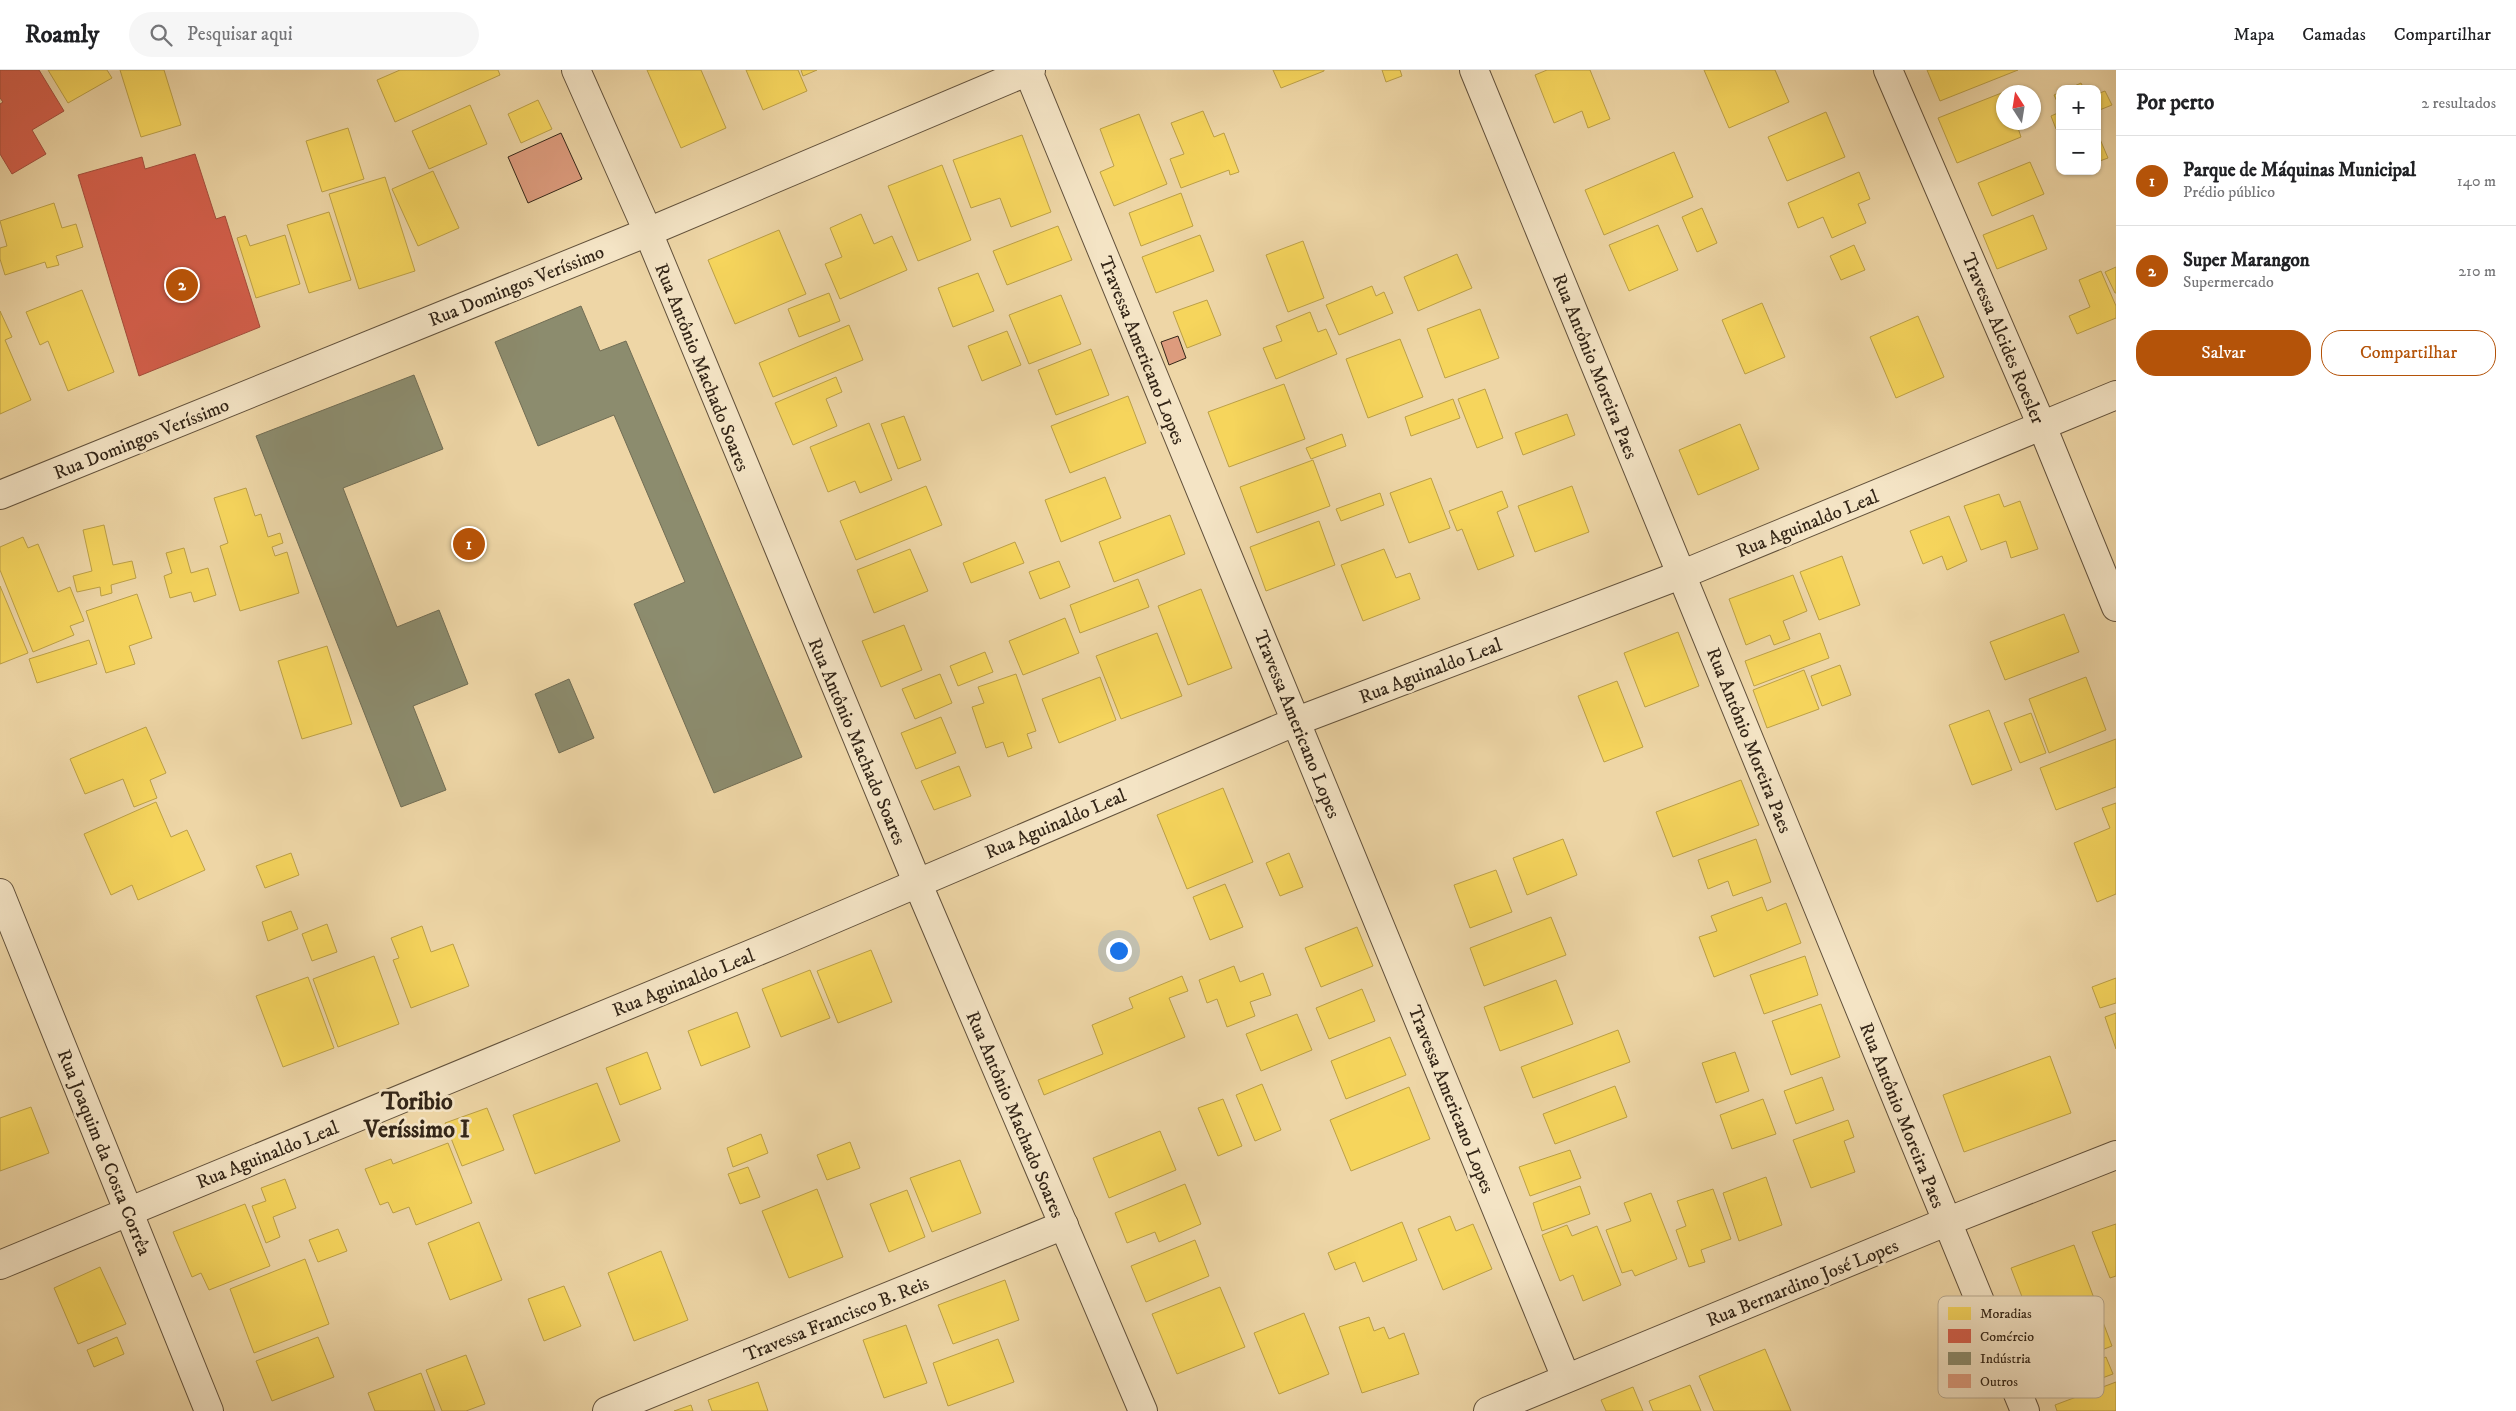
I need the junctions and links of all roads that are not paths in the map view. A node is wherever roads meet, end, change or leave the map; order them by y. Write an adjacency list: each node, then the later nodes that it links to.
1 (576, 70): 5 (street, Rua Antônio Machado Soares)
2 (1029, 70): 5 (street, Rua Domingos Veríssimo); 11 (street, Travessa Americano Lopes)
3 (1474, 70): 9 (street, Rua Antônio Moreira Paes)
4 (1888, 70): 7 (street, Travessa Alcides Roesler)
5 (648, 232): 8 (street, Rua Domingos Veríssimo); 12 (street, Rua Antônio Machado Soares)
6 (2116, 395): 7 (street, Rua Aguinaldo Leal)
7 (2042, 426): 9 (street, Rua Aguinaldo Leal); 10 (street, Travessa Alcides Roesler)
8 (0, 496)
9 (1683, 574): 11 (street, Rua Aguinaldo Leal); 16 (street, Rua Antônio Moreira Paes)
10 (2116, 607)
11 (1297, 721): 12 (street, Rua Aguinaldo Leal); 20 (street, Travessa Americano Lopes)
12 (917, 882): 15 (street, Rua Aguinaldo Leal); 17 (street, Rua Antônio Machado Soares)
13 (0, 893): 15 (street, Rua Joaquim da Costa Corrêa)
14 (2116, 1155): 16 (street, Rua Bernardino José Lopes)
15 (129, 1211): 18 (street, Rua Aguinaldo Leal); 22 (street, Rua Joaquim da Costa Corrêa)
16 (1946, 1222): 19 (street, Rua Antônio Moreira Paes); 20 (street, Rua Bernardino José Lopes)
17 (1064, 1226): 23 (street, Travessa Francisco B. Reis); 24 (street, Rua Antônio Machado Soares)
18 (0, 1265)
19 (1977, 1296)
20 (1566, 1378): 25 (street, Rua Bernardino José Lopes)
21 (2020, 1398): 26 (street, Rua Antônio Moreira Paes)
22 (209, 1411)
23 (607, 1411)
24 (1143, 1411)
25 (1488, 1411)
26 (2025, 1411)

